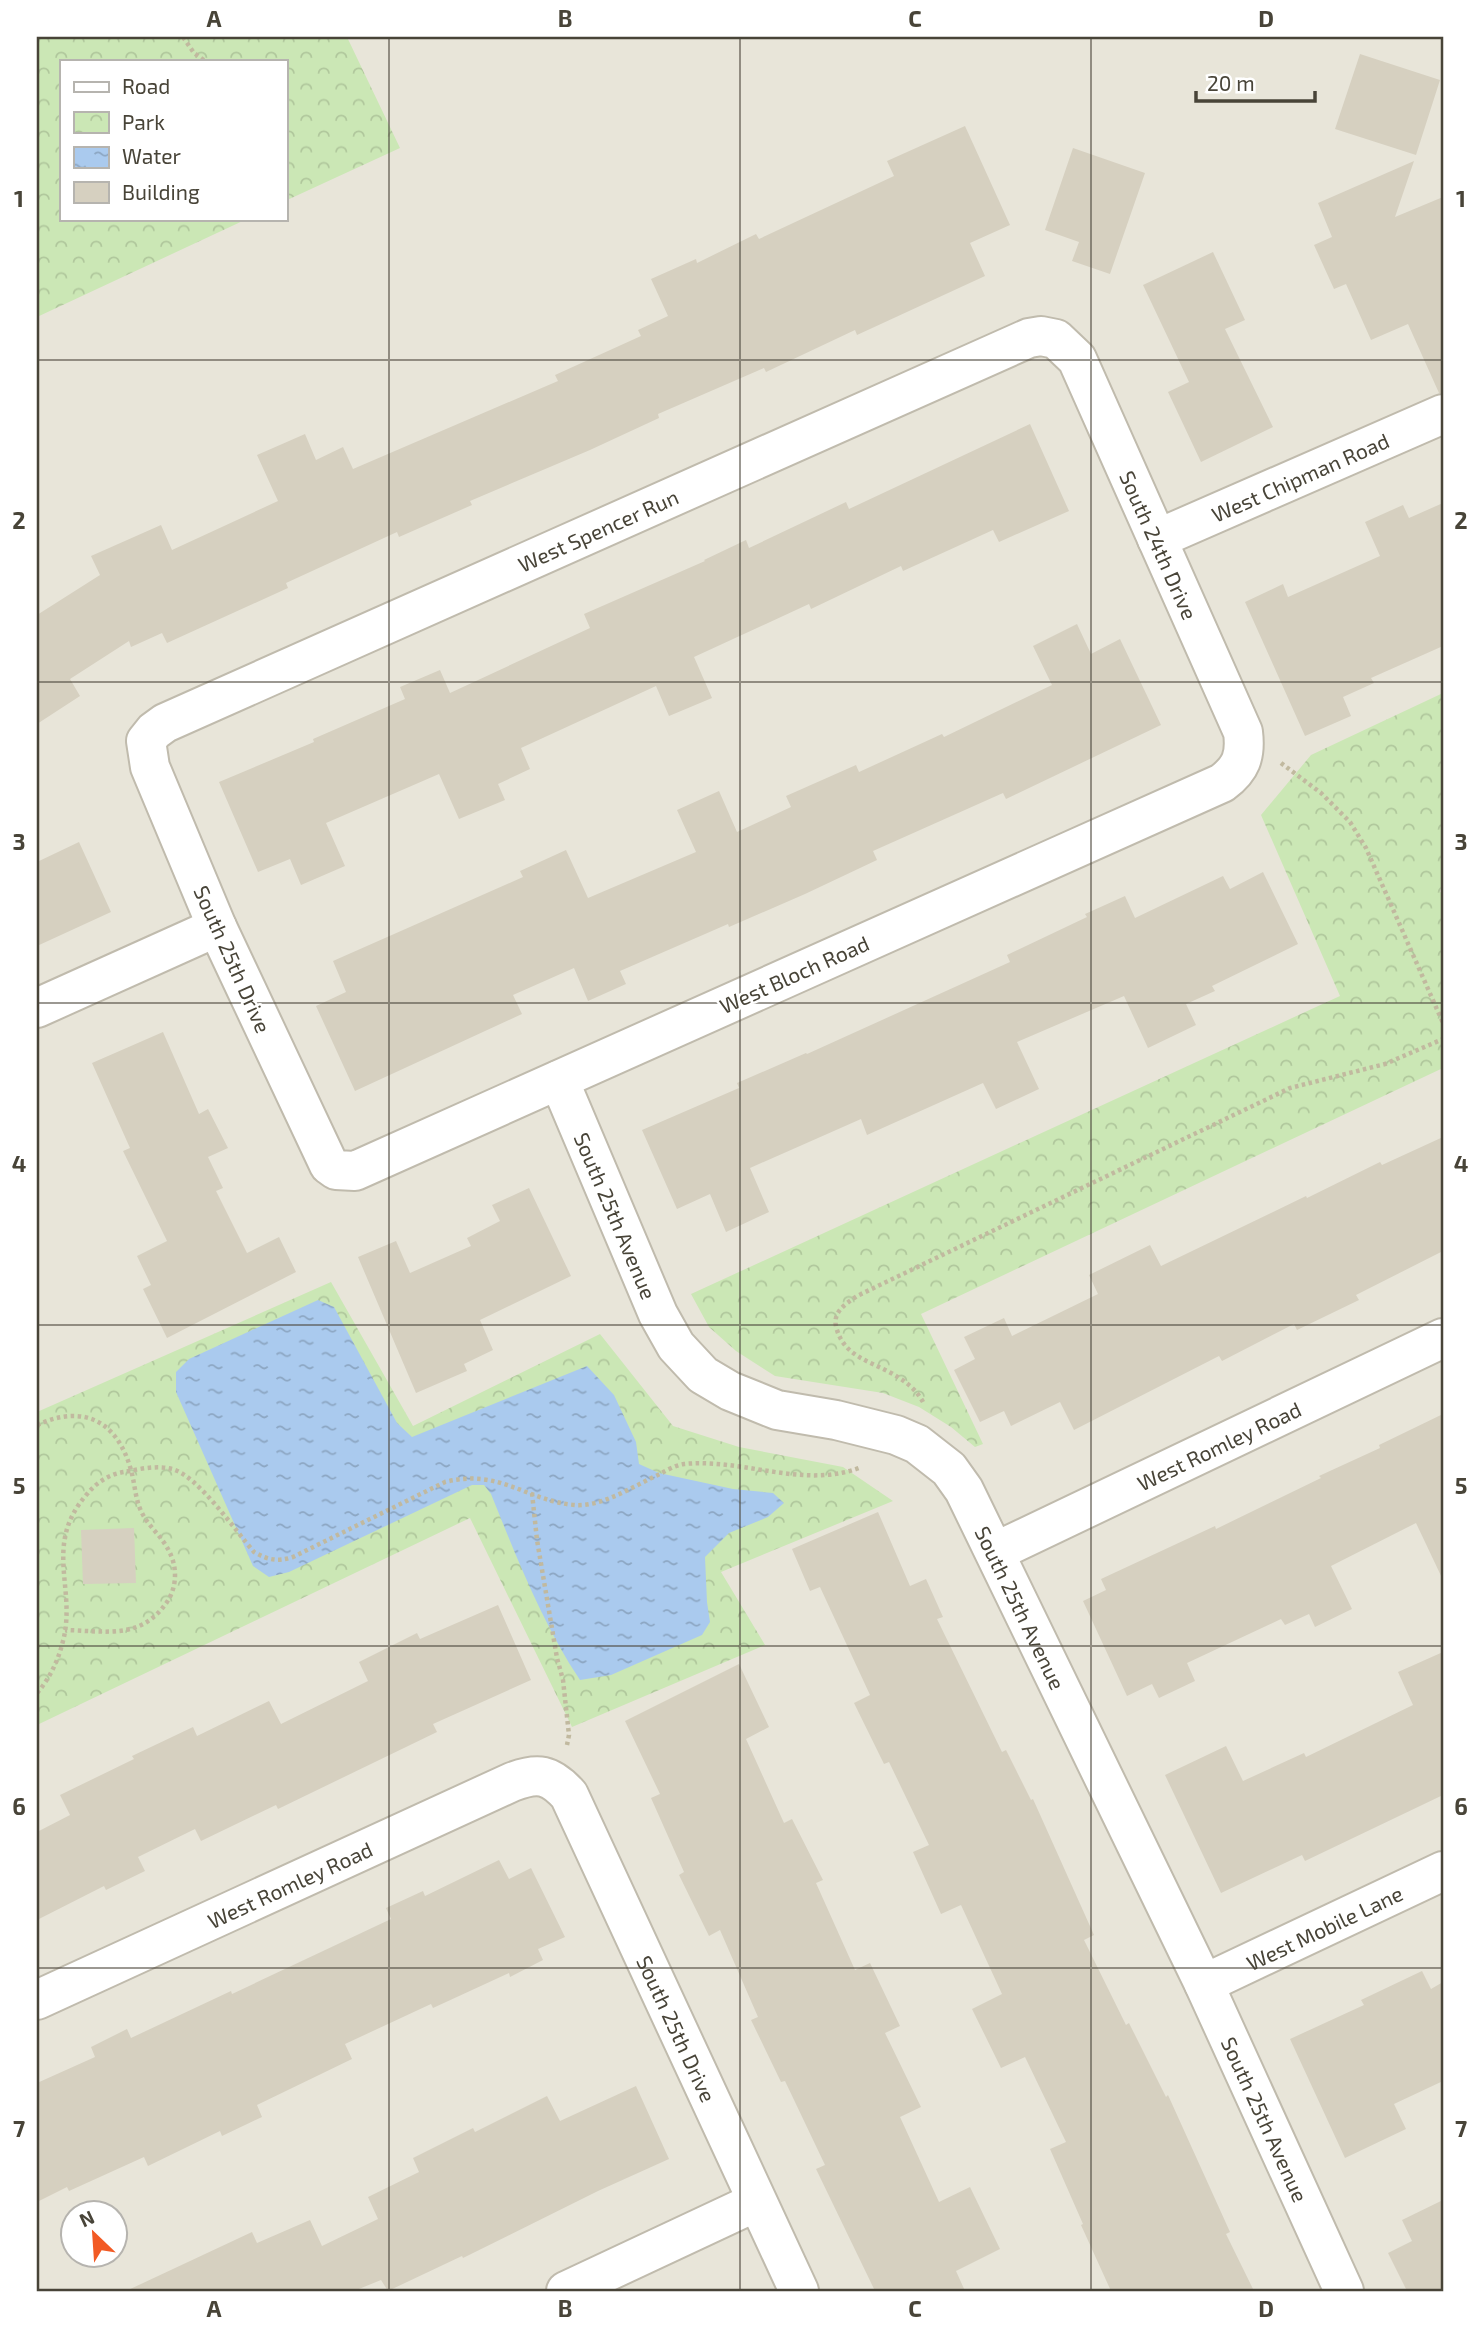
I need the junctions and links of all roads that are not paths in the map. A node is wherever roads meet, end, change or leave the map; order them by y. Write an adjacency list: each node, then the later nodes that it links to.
1 (1056, 339): 3 (street, South 24th Drive); 4 (street, West Spencer Run)
2 (1443, 414): 3 (street, West Chipman Road)
3 (1157, 538): 5 (street, South 24th Drive)
4 (146, 741): 6 (street, South 25th Drive)
5 (1244, 753): 8 (street, West Bloch Road)
6 (217, 927): 7 (street); 9 (street, South 25th Drive)
7 (37, 1008)
8 (559, 1080): 9 (street, West Bloch Road); 11 (street, South 25th Avenue)
9 (335, 1170)
10 (1443, 1338): 11 (street, West Romley Road)
11 (995, 1552): 14 (street, South 25th Avenue)
12 (552, 1780): 15 (street, West Romley Road); 16 (street, South 25th Drive)
13 (1443, 1871): 14 (street, West Mobile Lane)
14 (1204, 1984): 19 (street, South 25th Avenue)
15 (37, 2000)
16 (756, 2202): 17 (street); 18 (street, South 25th Drive)
17 (566, 2291)
18 (799, 2291)
19 (1345, 2291)

